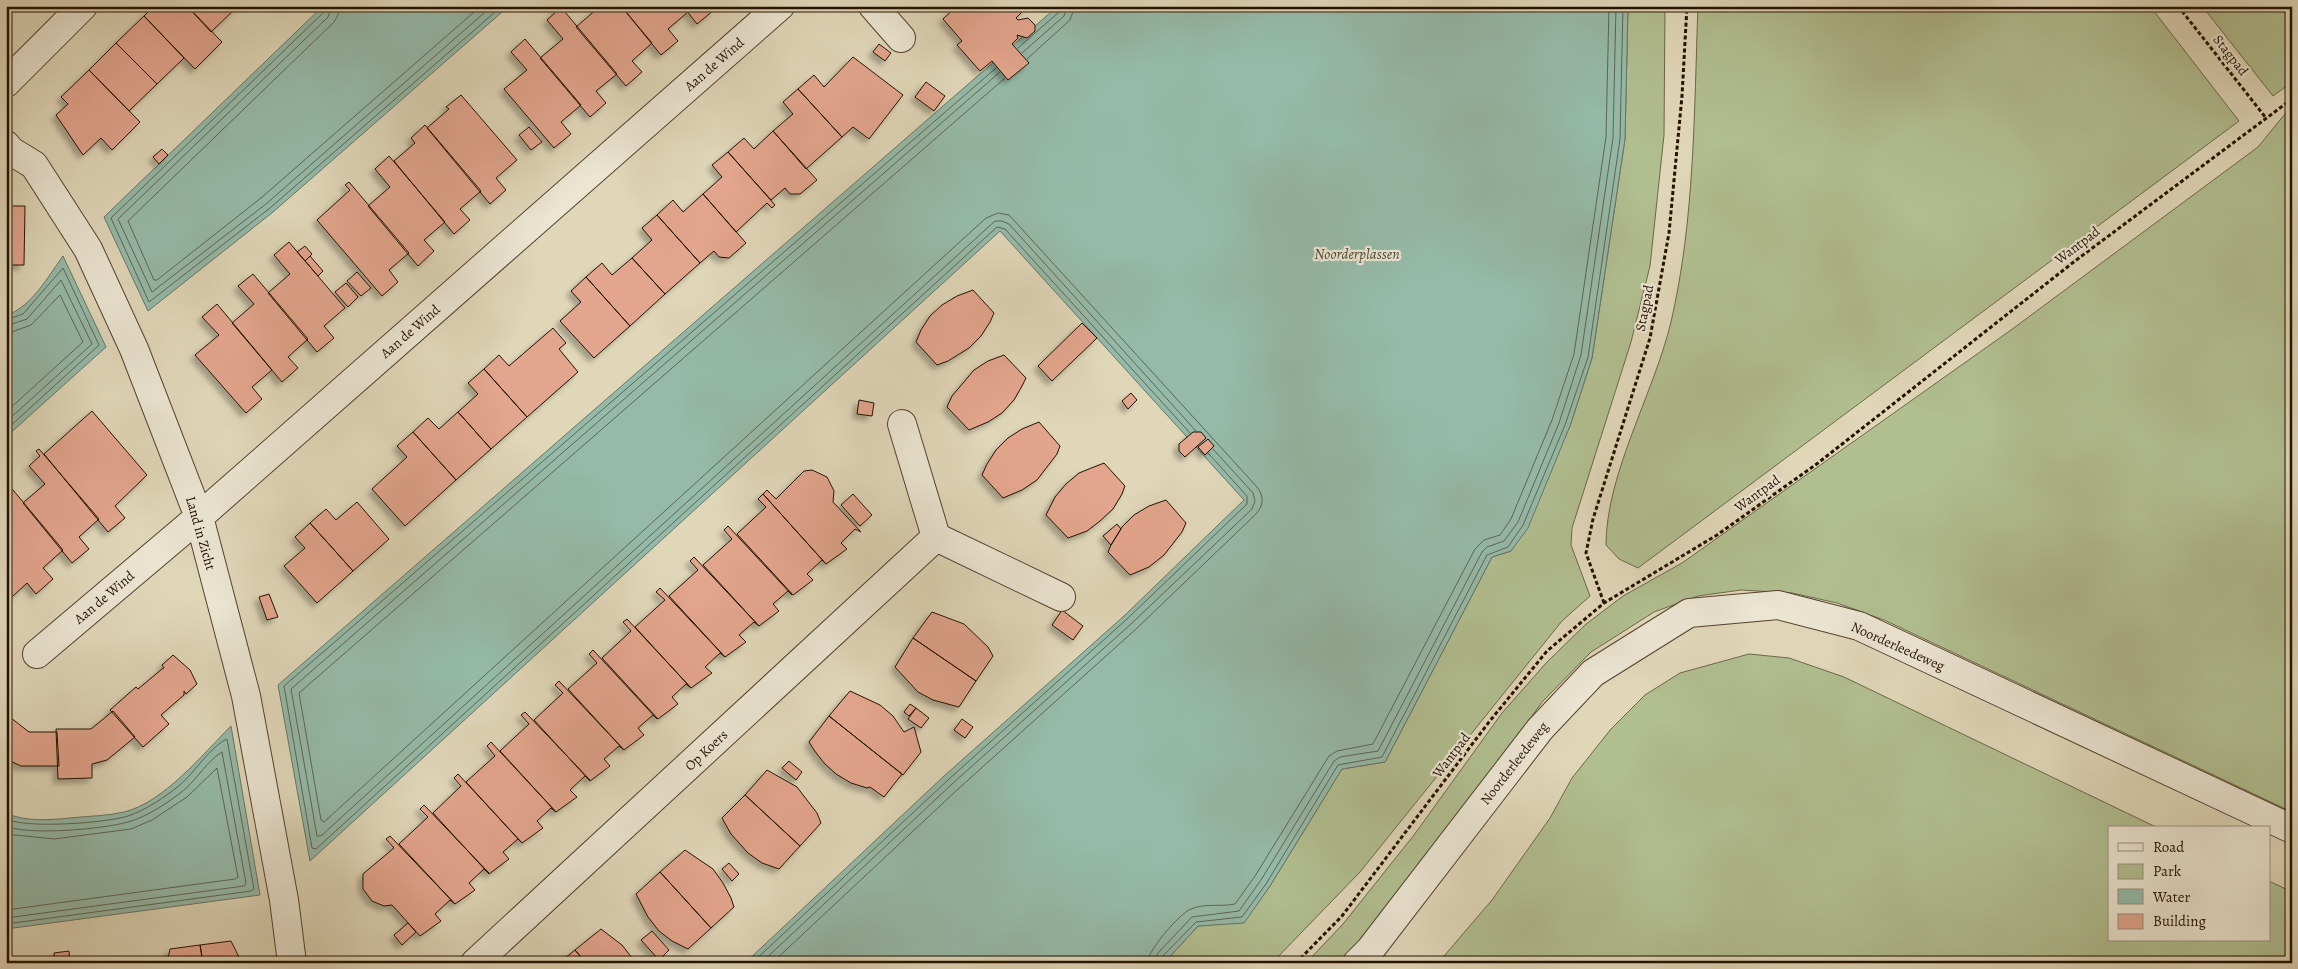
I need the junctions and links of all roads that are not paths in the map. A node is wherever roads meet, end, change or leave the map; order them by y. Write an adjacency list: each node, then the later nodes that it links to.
1 (83, 6): 5 (street)
2 (780, 6): 8 (street, Aan de Wind)
3 (873, 6): 4 (street)
4 (901, 38)
5 (6, 83)
6 (6, 146): 8 (street, Land in Zicht)
7 (902, 424): 9 (street)
8 (198, 516): 11 (street, Aan de Wind); 13 (street, Land in Zicht)
9 (936, 537): 10 (street); 14 (street, Op Koers)
10 (1061, 597)
11 (37, 654)
12 (2292, 829): 15 (street, Noorderleedeweg)
13 (292, 963)
14 (475, 963)
15 (1357, 963)

